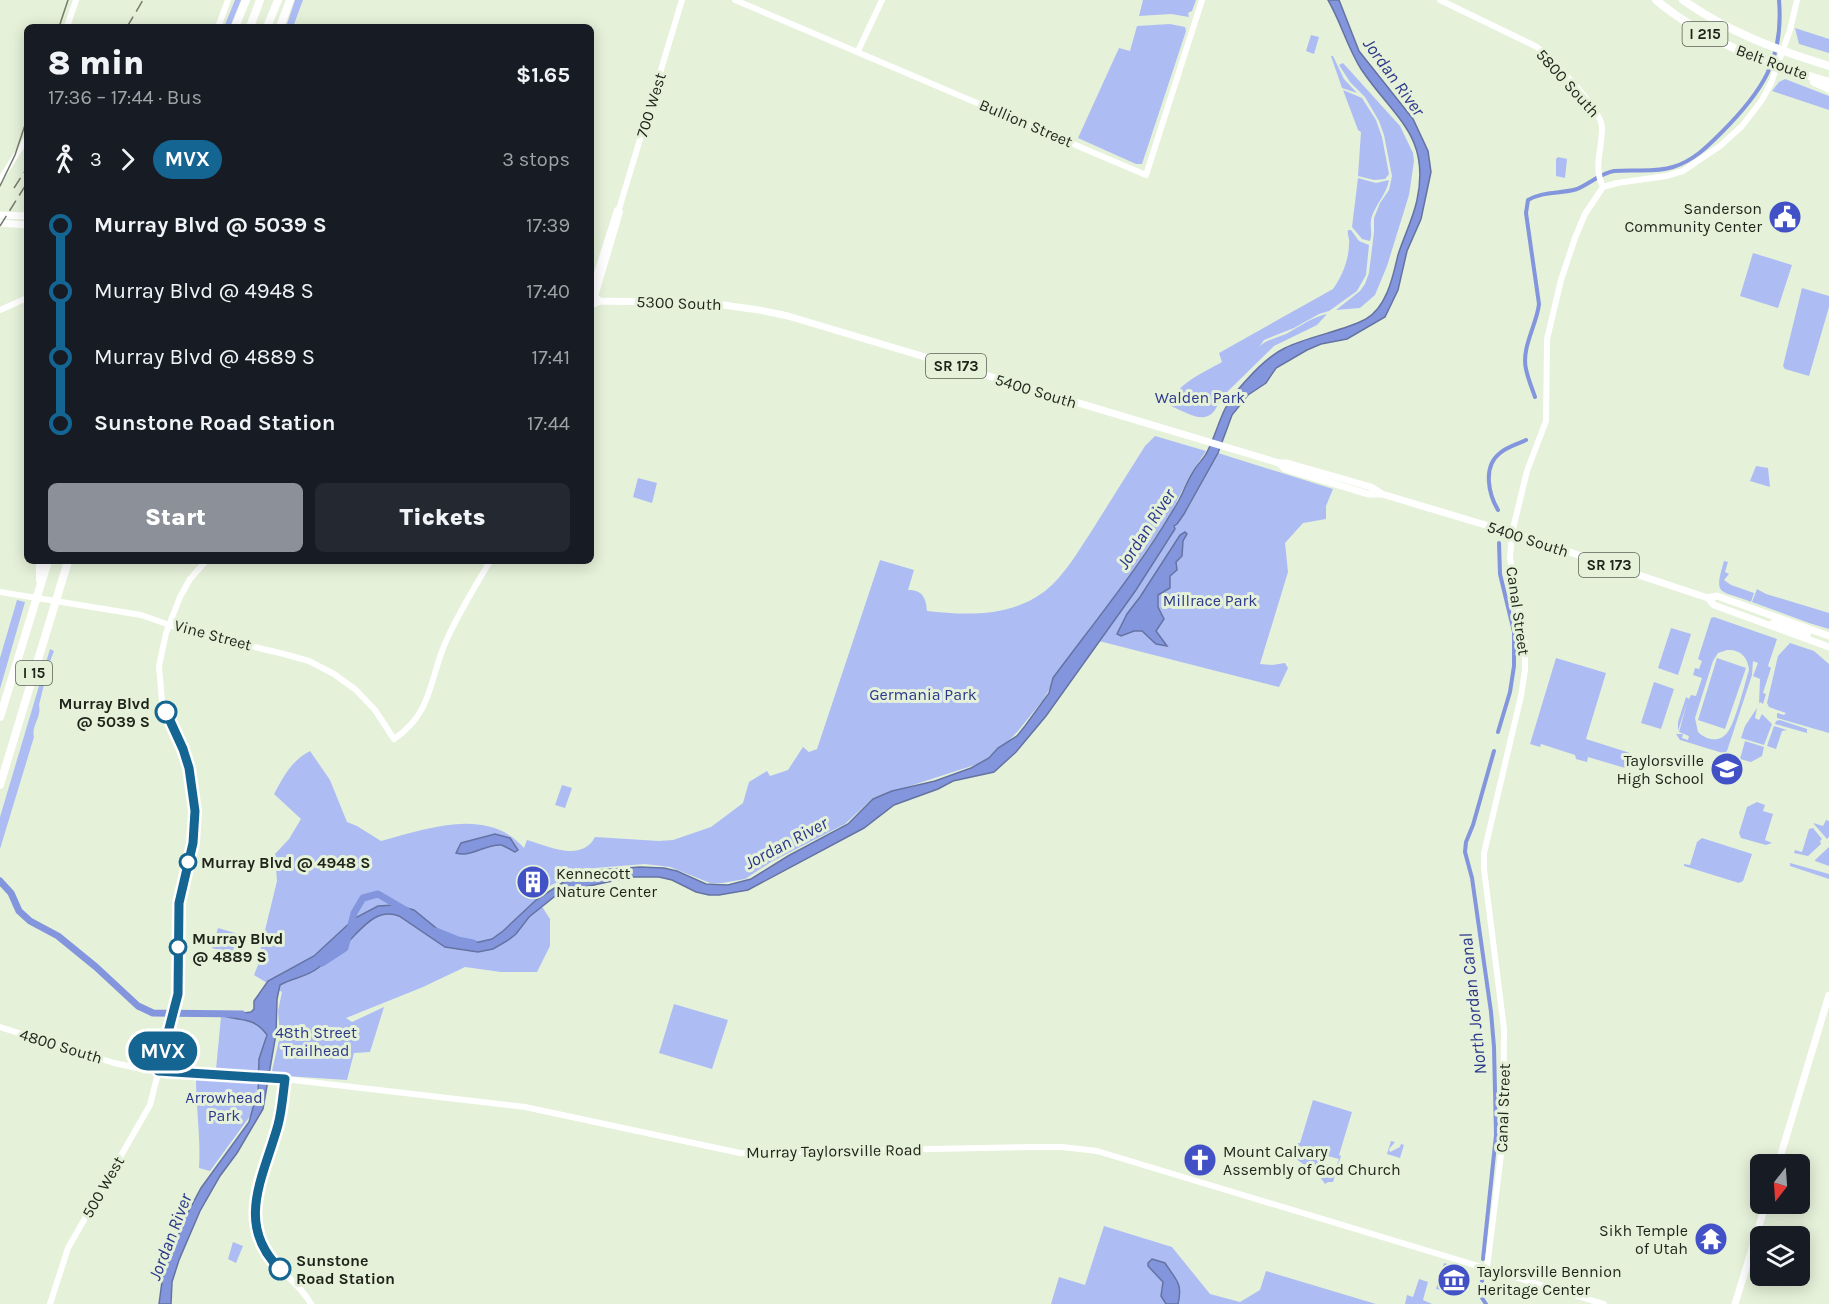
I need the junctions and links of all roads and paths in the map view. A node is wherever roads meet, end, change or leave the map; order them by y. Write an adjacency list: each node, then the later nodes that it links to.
1 (75, 0): 15 (street)
2 (228, 0): 16 (street)
3 (246, 0): 17 (highway)
4 (260, 0): 18 (highway)
5 (278, 0): 19 (highway)
6 (291, 0): 20 (highway)
7 (682, 0): 33 (street, 700 West)
8 (735, 0): 21 (street, Bullion Street)
9 (882, 0): 21 (street)
10 (1202, 0): 21 (street, Bullion Street)
11 (1440, 0): 28 (street, 5800 South)
12 (1656, 0): 23 (highway, Belt Route / I 215)
13 (1683, 0): 22 (highway, Belt Route / I 215)
14 (1797, 0): 28 (street)
15 (68, 24)
16 (219, 24)
17 (235, 24)
18 (251, 24)
19 (268, 24)
20 (281, 24)
21 (858, 51)
22 (1826, 65)
23 (1788, 70): 24 (highway, Belt Route / I 215); 25 (highway)
24 (1829, 82)
25 (1829, 89)
26 (24, 143): 27 (street)
27 (0, 180)
28 (1602, 184): 38 (street, Canal Street)
29 (0, 215): 30 (main road)
30 (24, 216)
31 (0, 223): 32 (main road)
32 (24, 225)
33 (594, 298)
34 (24, 299): 36 (street)
35 (594, 301): 37 (main road, 5300 South / SR 173)
36 (0, 310)
37 (759, 310): 38 (main road, 5400 South / SR 173)
38 (1512, 533): 46 (main road, 5400 South / SR 173); 59 (street, Canal Street)
39 (40, 564): 44 (highway)
40 (47, 564): 44 (highway, I 15)
41 (67, 564): 52 (highway, I 15)
42 (204, 564): 48 (street, 500 West)
43 (488, 564): 48 (street, Vine Street)
44 (40, 586): 51 (highway, I 15)
45 (0, 592): 48 (street, Vine Street)
46 (1708, 598): 47 (main road, 5400 South / SR 173); 49 (main road, 5400 South / SR 173)
47 (1759, 621): 49 (main road); 50 (main road, 5400 South / SR 173)
48 (169, 624): 55 (street, 500 West)
49 (1829, 637)
50 (1829, 647)
51 (0, 717)
52 (0, 785)
53 (1829, 995): 57 (main road)
54 (0, 1027): 55 (street, 4800 South)
55 (158, 1071): 56 (street, Murray Taylorsville Road); 60 (street, 500 West)
56 (285, 1079): 59 (street, Murray Taylorsville Road); 61 (street)
57 (1781, 1154)
58 (1763, 1214): 63 (main road)
59 (1487, 1268): 62 (street)
60 (50, 1304)
61 (311, 1304)
62 (1604, 1304)
63 (1735, 1304)

